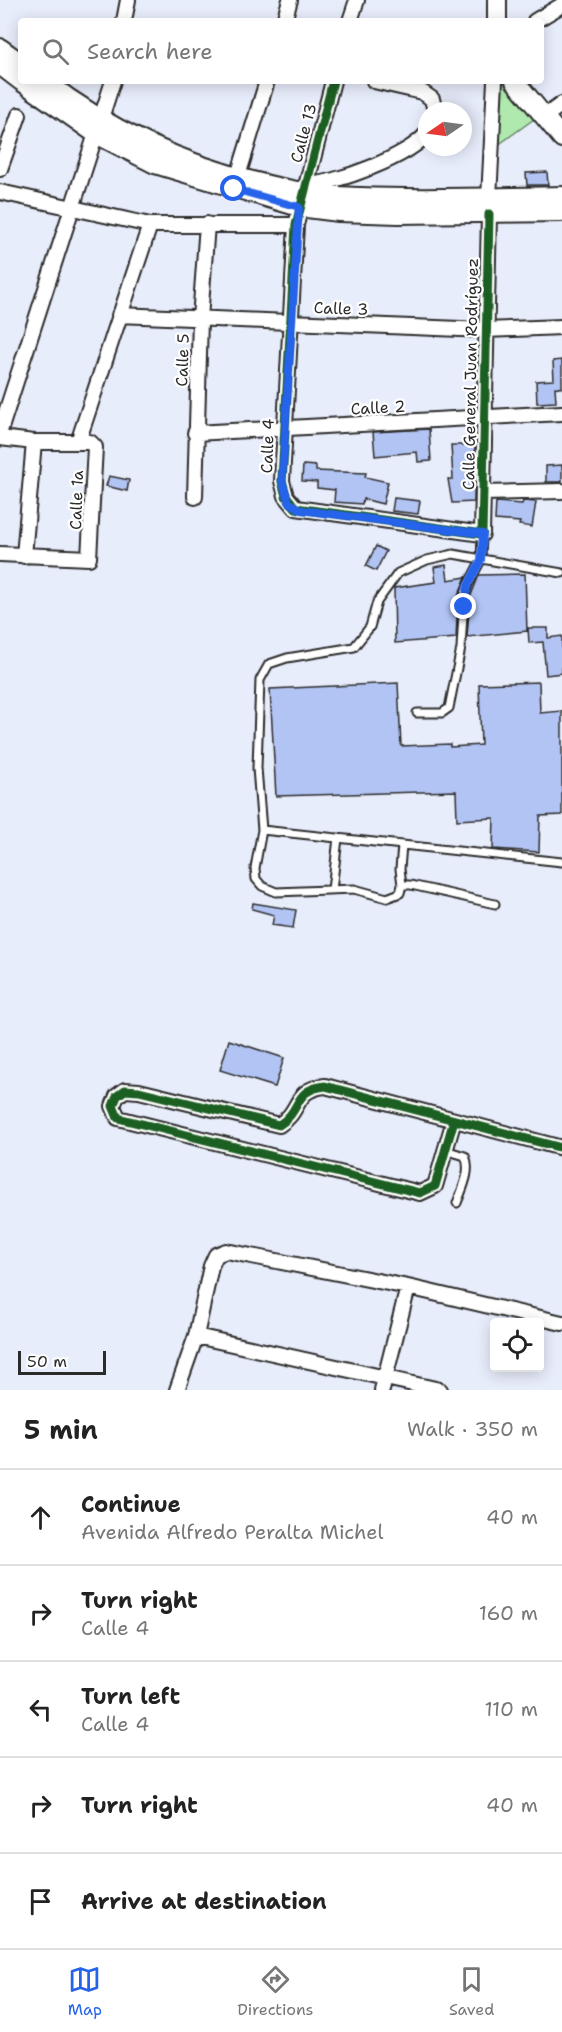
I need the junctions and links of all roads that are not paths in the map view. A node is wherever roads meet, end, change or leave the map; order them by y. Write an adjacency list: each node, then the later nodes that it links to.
1 (128, 0): 6 (street)
2 (290, 0): 7 (street)
3 (357, 0): 8 (street)
4 (497, 0): 9 (main road)
5 (562, 5): 10 (street)
6 (125, 18)
7 (285, 18)
8 (351, 18)
9 (497, 18)
10 (540, 18)
11 (0, 48): 12 (main road)
12 (18, 61)
13 (0, 65): 14 (main road)
14 (18, 79)
15 (111, 84): 26 (street)
16 (266, 84): 30 (street)
17 (332, 84): 33 (street, Calle 13)
18 (387, 84): 22 (street)
19 (495, 84): 34 (street, Calle General Juan Rodríguez)
20 (517, 84): 25 (main road)
21 (44, 86): 26 (main road)
22 (433, 102)
23 (562, 104): 25 (street)
24 (19, 115): 29 (street)
25 (544, 117): 27 (main road)
26 (98, 127): 30 (main road); 33 (main road); 35 (street)
27 (562, 138)
28 (418, 143): 33 (street)
29 (0, 170)
30 (238, 176): 33 (main road)
31 (0, 192): 35 (street)
32 (562, 196): 34 (main road)
33 (301, 202): 34 (main road); 37 (street); 41 (street, Calle 4)
34 (489, 206): 36 (main road); 43 (street, Calle General Juan Rodríguez)
35 (70, 208): 38 (street); 47 (street)
36 (562, 212)
37 (207, 224): 38 (street); 40 (street, Calle 5)
38 (150, 225): 39 (street)
39 (119, 315): 40 (street, Calle 3); 51 (street)
40 (200, 319): 41 (street, Calle 3); 48 (street, Calle 5)
41 (291, 322): 43 (street, Calle 3); 46 (street, Calle 4)
42 (562, 327): 43 (street, Calle 3)
43 (485, 330): 45 (street, Calle General Juan Rodríguez)
44 (562, 413): 45 (street, Calle 2)
45 (485, 417): 46 (street, Calle 2); 53 (street, Calle General Juan Rodríguez)
46 (284, 429): 48 (street, Calle 2); 55 (street, Calle 4)
47 (0, 431)
48 (195, 433): 54 (street, Calle 5)
49 (0, 438): 50 (street)
50 (34, 441): 51 (street); 57 (street)
51 (84, 442): 57 (street, Calle 1a)
52 (562, 491): 53 (street)
53 (483, 493): 55 (street, Calle General Juan Rodríguez)
54 (195, 497)
55 (483, 534): 58 (lane)
56 (0, 554): 57 (street)
57 (24, 556)
58 (481, 560): 59 (lane); 60 (lane); 61 (lane)
59 (562, 573)
60 (417, 713)
61 (262, 830): 62 (lane); 66 (lane)
62 (338, 838): 63 (lane); 66 (lane)
63 (402, 845): 64 (lane); 65 (lane)
64 (562, 862)
65 (402, 885): 66 (lane); 67 (lane)
66 (332, 890)
67 (495, 904)
68 (454, 1120): 69 (street); 70 (street); 70 (street)
69 (562, 1148)
70 (445, 1149): 71 (lane)
71 (457, 1203)
72 (408, 1287): 73 (street); 74 (street); 75 (street)
73 (562, 1323)
74 (196, 1336): 75 (street); 76 (street)
75 (386, 1376): 77 (street); 78 (street)
76 (177, 1390)
77 (382, 1390)
78 (440, 1390)

